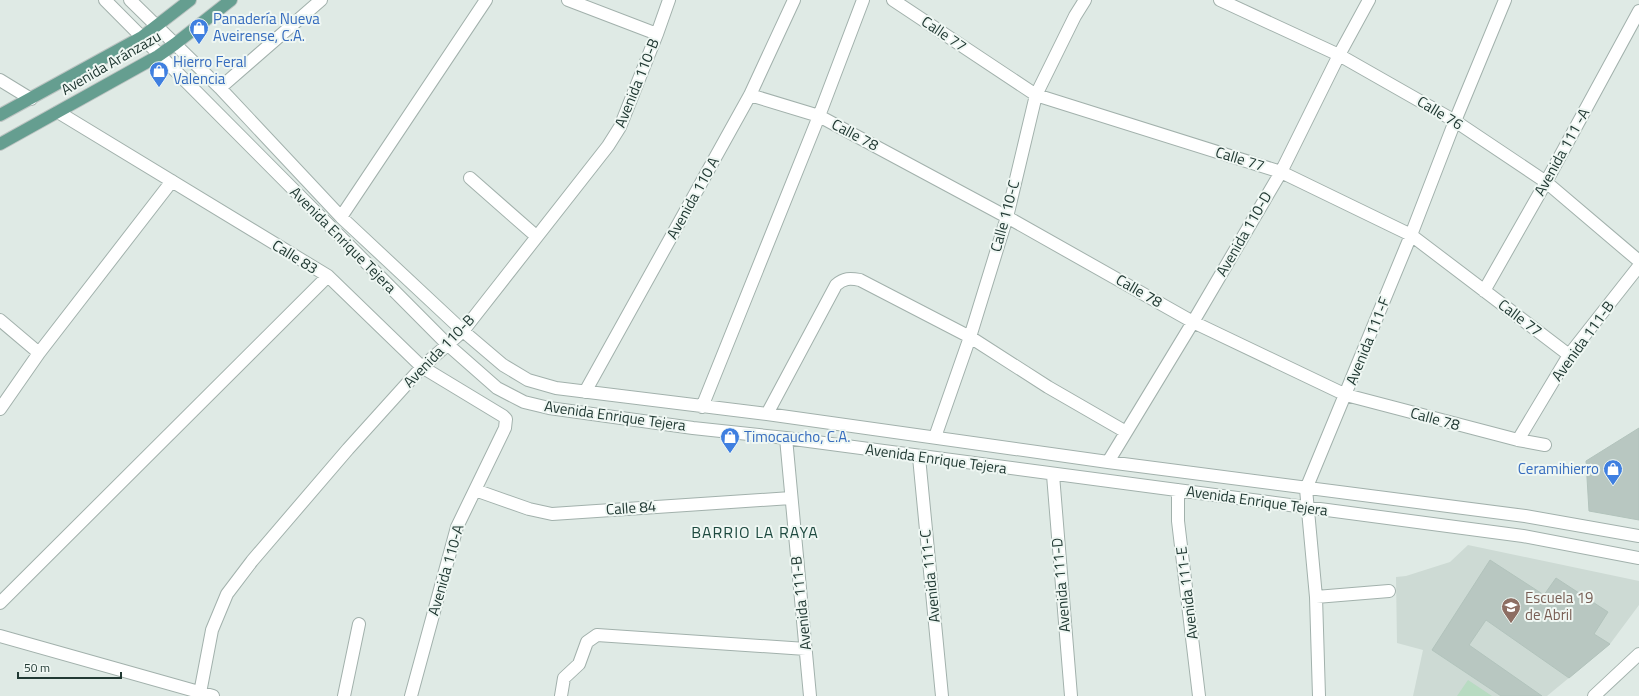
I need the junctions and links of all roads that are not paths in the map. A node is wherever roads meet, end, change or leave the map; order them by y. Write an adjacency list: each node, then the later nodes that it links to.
1 (104, 0): 19 (street, Avenida Enrique Tejera)
2 (130, 0): 17 (street, Avenida Enrique Tejera)
3 (190, 0): 17 (main road, Avenida Aránzazu)
4 (231, 0): 20 (main road, Avenida Aránzazu)
5 (321, 0): 24 (street)
6 (486, 0): 38 (street)
7 (568, 0): 18 (street)
8 (669, 0): 18 (street, Avenida 110-B)
9 (794, 0): 25 (street, Avenida 110 A)
10 (863, 0): 30 (street)
11 (893, 0): 26 (street, Calle 77)
12 (1085, 0): 26 (street, Calle 110-C)
13 (1220, 0): 21 (street, Calle 76)
14 (1369, 0): 21 (street, Avenida 110-D)
15 (1502, 1): 31 (street, Avenida 111-F)
16 (1637, 18): 36 (street, Avenida 111 -A)
17 (157, 27): 19 (main road, Avenida Aránzazu); 20 (street, Avenida Enrique Tejera)
18 (657, 34): 40 (street, Avenida 110-B)
19 (142, 37): 22 (street, Avenida Enrique Tejera); 27 (main road, Avenida Aránzazu)
20 (176, 44): 22 (main road, Avenida Aránzazu); 24 (street, Avenida Enrique Tejera)
21 (1339, 55): 31 (street, Calle 76); 33 (street, Avenida 110-D)
22 (158, 56): 28 (main road, Avenida Aránzazu); 49 (street, Avenida Enrique Tejera)
23 (0, 80): 27 (street)
24 (220, 88): 38 (street, Avenida Enrique Tejera)
25 (750, 95): 30 (street, Calle 78); 53 (street, Avenida 110 A)
26 (1036, 95): 33 (street, Calle 77); 37 (street, Calle 110-C)
27 (31, 99): 29 (main road, Avenida Aránzazu)
28 (58, 112): 32 (main road, Avenida Aránzazu); 35 (street, Calle 83)
29 (0, 115)
30 (819, 116): 37 (street, Calle 78); 55 (street)
31 (1455, 121): 36 (street, Calle 76); 39 (street, Avenida 111-F)
32 (0, 144)
33 (1281, 172): 39 (street, Calle 77); 46 (street, Avenida 110-D)
34 (470, 178): 40 (street)
35 (172, 181): 43 (street, Calle 83); 50 (street)
36 (1546, 182): 41 (street, Calle 76); 44 (street, Avenida 111 -A)
37 (1007, 216): 46 (street, Calle 78); 48 (street, Calle 110-C)
38 (341, 217): 47 (street, Avenida Enrique Tejera)
39 (1411, 234): 44 (street, Calle 77); 54 (street, Avenida 111-F)
40 (536, 236): 47 (street, Avenida 110-B)
41 (1639, 261)
42 (1639, 266): 51 (street, Avenida 111-B)
43 (328, 276): 52 (street, Calle 83); 76 (street)
44 (1484, 291): 51 (street, Calle 77)
45 (0, 320): 50 (street)
46 (1193, 322): 54 (street, Calle 78); 59 (street, Avenida 110-D)
47 (463, 331): 49 (street, Avenida 110-B); 53 (street, Avenida Enrique Tejera)
48 (970, 337): 57 (street); 59 (street); 60 (street, Calle 110-C)
49 (447, 344): 52 (street, Avenida 110-B); 61 (street, Avenida Enrique Tejera)
50 (39, 353): 56 (street)
51 (1569, 355): 62 (street, Avenida 111-B)
52 (422, 367): 58 (street, Calle 83); 81 (street, Avenida 110-B)
53 (585, 392): 55 (street, Avenida Enrique Tejera)
54 (1346, 395): 62 (street, Calle 78); 67 (street, Avenida 111-F)
55 (702, 407): 57 (street, Avenida Enrique Tejera)
56 (0, 408)
57 (767, 414): 60 (street, Avenida Enrique Tejera)
58 (505, 428): 68 (street, Avenida 110-A)
59 (1126, 432): 65 (street, Avenida 110-D)
60 (935, 437): 65 (street, Avenida Enrique Tejera)
61 (786, 438): 64 (street, Avenida Enrique Tejera); 70 (street, Avenida 111-B)
62 (1518, 440): 63 (street, Calle 78)
63 (1545, 446)
64 (919, 457): 66 (street, Avenida Enrique Tejera); 87 (street, Avenida 111-C)
65 (1108, 462): 67 (street, Avenida Enrique Tejera)
66 (1053, 475): 69 (street, Avenida Enrique Tejera); 88 (street, Avenida 111-D)
67 (1306, 489): 71 (street); 72 (street, Avenida Enrique Tejera)
68 (475, 490): 70 (street, Calle 84); 84 (street, Avenida 110-A)
69 (1178, 490): 71 (street, Avenida Enrique Tejera); 89 (street, Avenida 111-E)
70 (791, 498): 79 (street, Avenida 111-B)
71 (1309, 508): 73 (street, Avenida Enrique Tejera); 75 (street)
72 (1639, 536)
73 (1639, 558)
74 (1389, 591): 75 (street)
75 (1316, 597): 90 (street)
76 (0, 603)
77 (360, 624): 83 (street)
78 (0, 636): 81 (street)
79 (806, 649): 85 (street); 86 (street, Avenida 111-B)
80 (1639, 654): 91 (street)
81 (200, 693): 82 (street)
82 (213, 696)
83 (344, 696)
84 (411, 696)
85 (561, 696)
86 (810, 696)
87 (942, 696)
88 (1071, 696)
89 (1199, 696)
90 (1319, 696)
91 (1594, 696)

